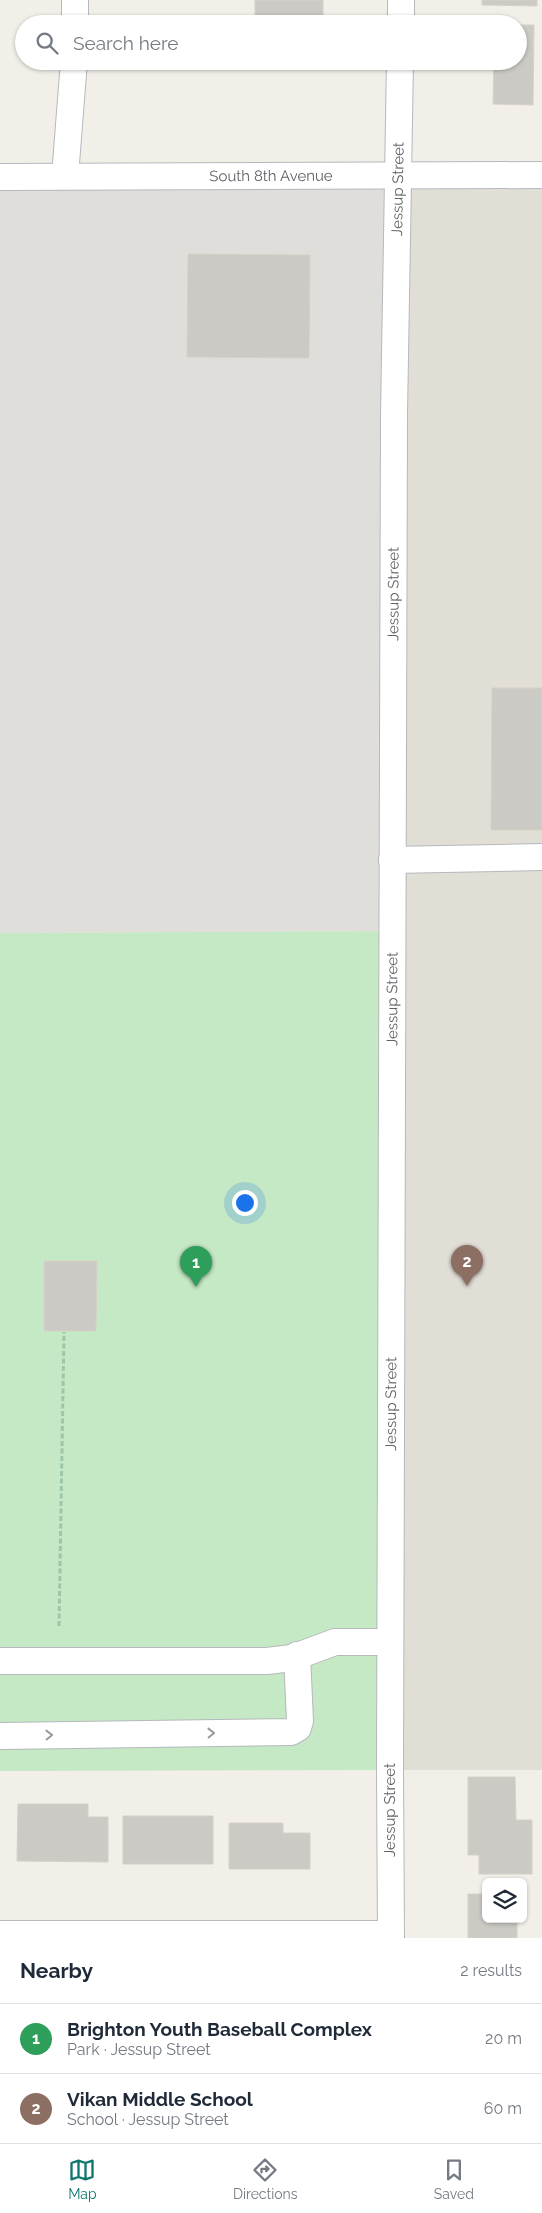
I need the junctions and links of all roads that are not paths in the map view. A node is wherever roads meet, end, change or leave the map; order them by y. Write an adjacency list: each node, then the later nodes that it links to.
1 (75, 0): 3 (street)
2 (401, 0): 4 (street)
3 (75, 15)
4 (401, 15)
5 (73, 70): 9 (street)
6 (400, 70): 7 (street, Jessup Street)
7 (399, 174): 8 (street, South 8th Avenue); 9 (street, South 8th Avenue); 12 (street, Jessup Street)
8 (542, 175)
9 (65, 176): 10 (street, South 8th Avenue)
10 (0, 177)
11 (542, 857): 12 (street)
12 (392, 860): 13 (street, Jessup Street)
13 (390, 1642): 14 (street); 18 (street, Jessup Street)
14 (297, 1655): 15 (street); 16 (street, one-way to 14)
15 (0, 1662)
16 (0, 1736)
17 (0, 1934): 18 (street)
18 (391, 1936)

